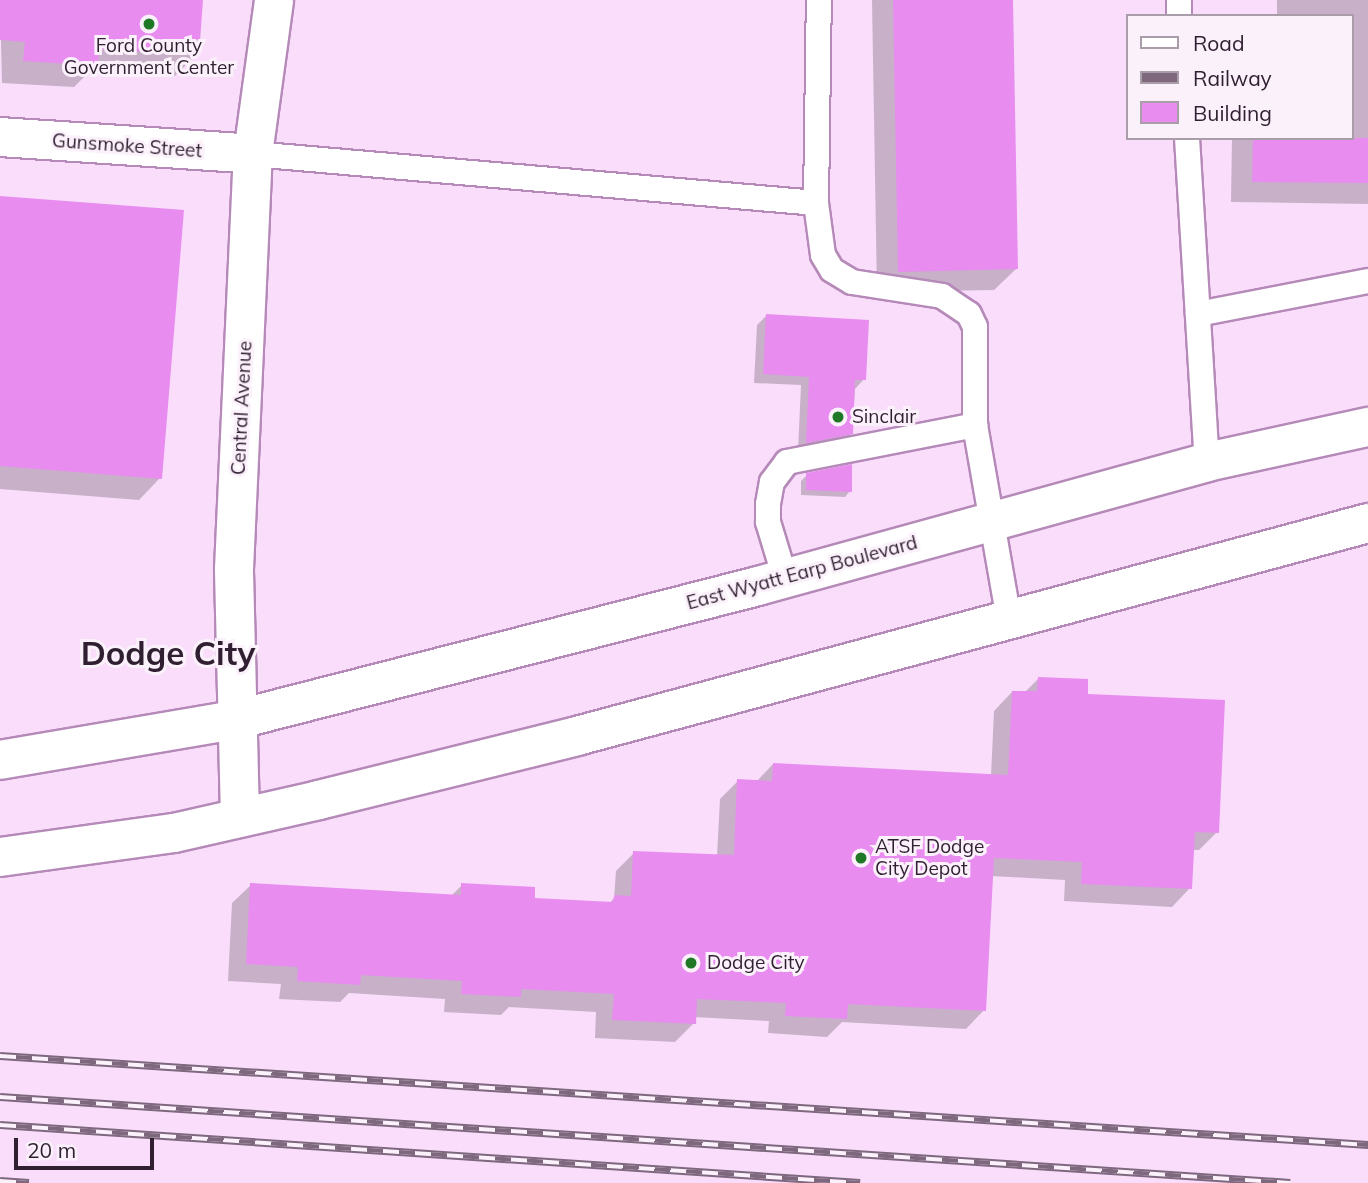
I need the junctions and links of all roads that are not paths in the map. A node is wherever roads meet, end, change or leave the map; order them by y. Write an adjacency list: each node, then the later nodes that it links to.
1 (274, 0): 5 (main road, Central Avenue)
2 (819, 0): 6 (lane)
3 (0, 137): 5 (main road, Gunsmoke Street)
4 (1187, 140): 8 (lane)
5 (253, 154): 6 (lane); 16 (main road, Central Avenue)
6 (816, 202): 9 (lane)
7 (1368, 281): 8 (lane)
8 (1198, 314): 11 (lane)
9 (975, 425): 12 (lane); 14 (lane)
10 (1368, 427): 11 (main road, East Wyatt Earp Boulevard)
11 (1207, 462): 12 (main road, East Wyatt Earp Boulevard)
12 (989, 523): 14 (main road, East Wyatt Earp Boulevard); 15 (lane)
13 (1368, 523): 15 (main road)
14 (785, 578): 16 (main road, East Wyatt Earp Boulevard)
15 (1009, 620): 18 (main road)
16 (235, 720): 17 (main road, East Wyatt Earp Boulevard); 18 (main road, Central Avenue)
17 (0, 760)
18 (240, 817): 19 (main road)
19 (0, 857)

